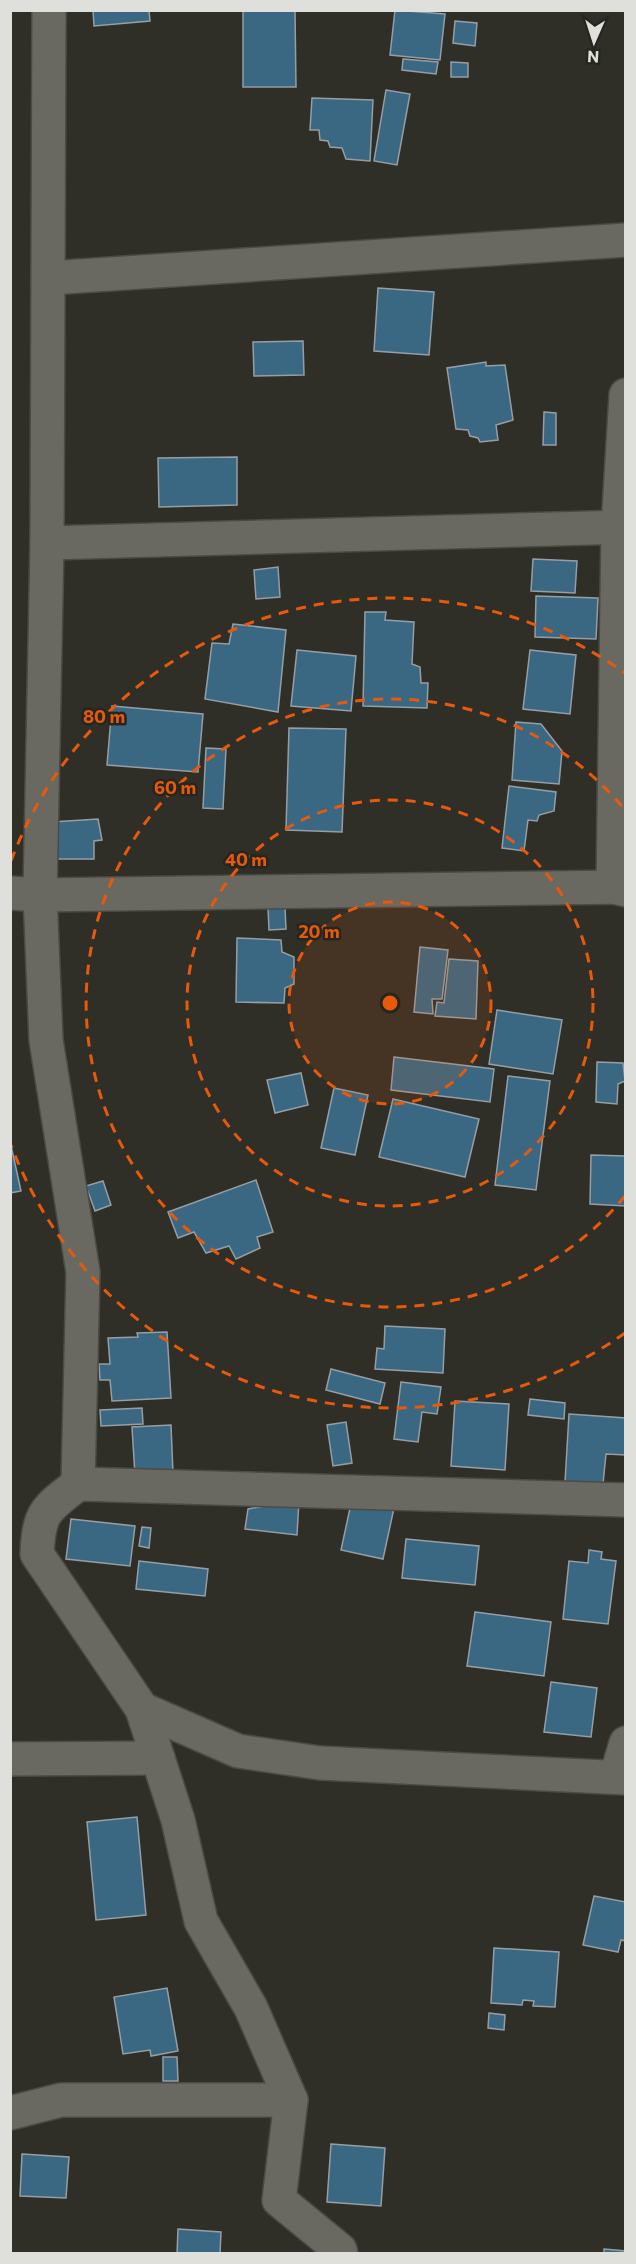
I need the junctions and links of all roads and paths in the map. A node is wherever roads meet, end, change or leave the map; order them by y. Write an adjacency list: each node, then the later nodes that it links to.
1 (49, 10): 3 (street)
2 (626, 240): 3 (street)
3 (49, 278): 6 (street)
4 (626, 395): 5 (street)
5 (622, 527): 6 (street); 7 (street)
6 (47, 543): 8 (street)
7 (621, 888): 8 (street)
8 (25, 894): 9 (street)
9 (78, 1484): 10 (street); 11 (street)
10 (626, 1500)
11 (142, 1709): 13 (street); 15 (street)
12 (626, 1743): 15 (street)
13 (158, 1758): 14 (street); 16 (street)
14 (10, 1759)
15 (621, 1778)
16 (291, 2100): 17 (street); 18 (street)
17 (10, 2113)
18 (341, 2253)

